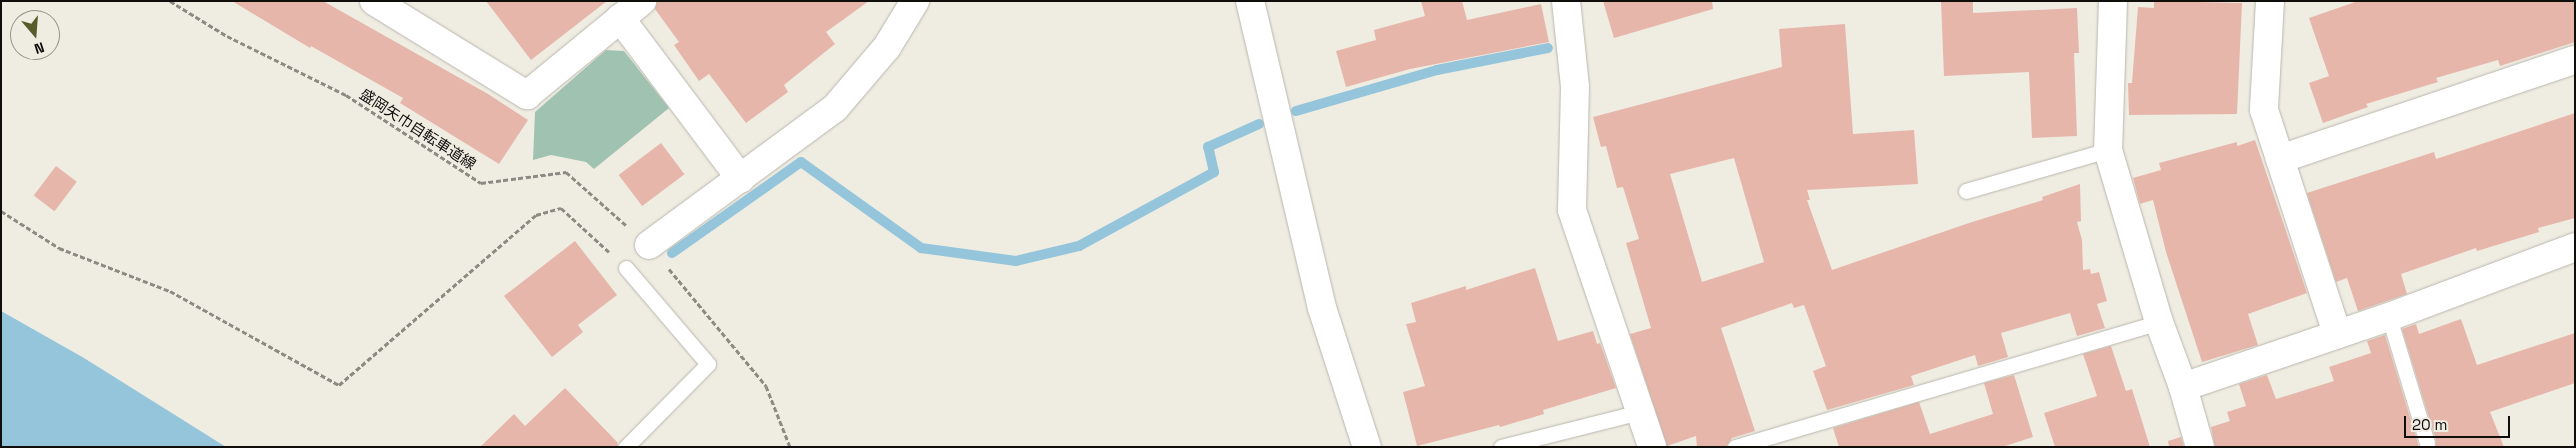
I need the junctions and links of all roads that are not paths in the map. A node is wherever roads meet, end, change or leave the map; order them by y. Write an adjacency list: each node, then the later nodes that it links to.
1 (374, 1): 8 (street)
2 (642, 1): 8 (street)
3 (916, 1): 12 (street)
4 (1250, 1): 24 (street)
5 (1566, 1): 21 (street)
6 (2113, 1): 10 (street)
7 (2270, 1): 11 (street)
8 (620, 18): 12 (street)
9 (2575, 60): 11 (street)
10 (2108, 150): 13 (lane); 18 (street)
11 (2280, 159): 19 (street)
12 (741, 178): 14 (street)
13 (1966, 191)
14 (649, 245)
15 (2575, 247): 17 (street)
16 (626, 268): 23 (lane)
17 (2389, 317): 19 (street); 22 (lane)
18 (2159, 322): 20 (street); 27 (lane)
19 (2337, 334): 20 (street)
20 (2183, 386): 28 (street)
21 (1640, 412): 25 (lane); 26 (street)
22 (2427, 443)
23 (626, 447)
24 (1367, 447)
25 (1501, 447)
26 (1652, 447)
27 (1735, 447)
28 (2200, 447)

